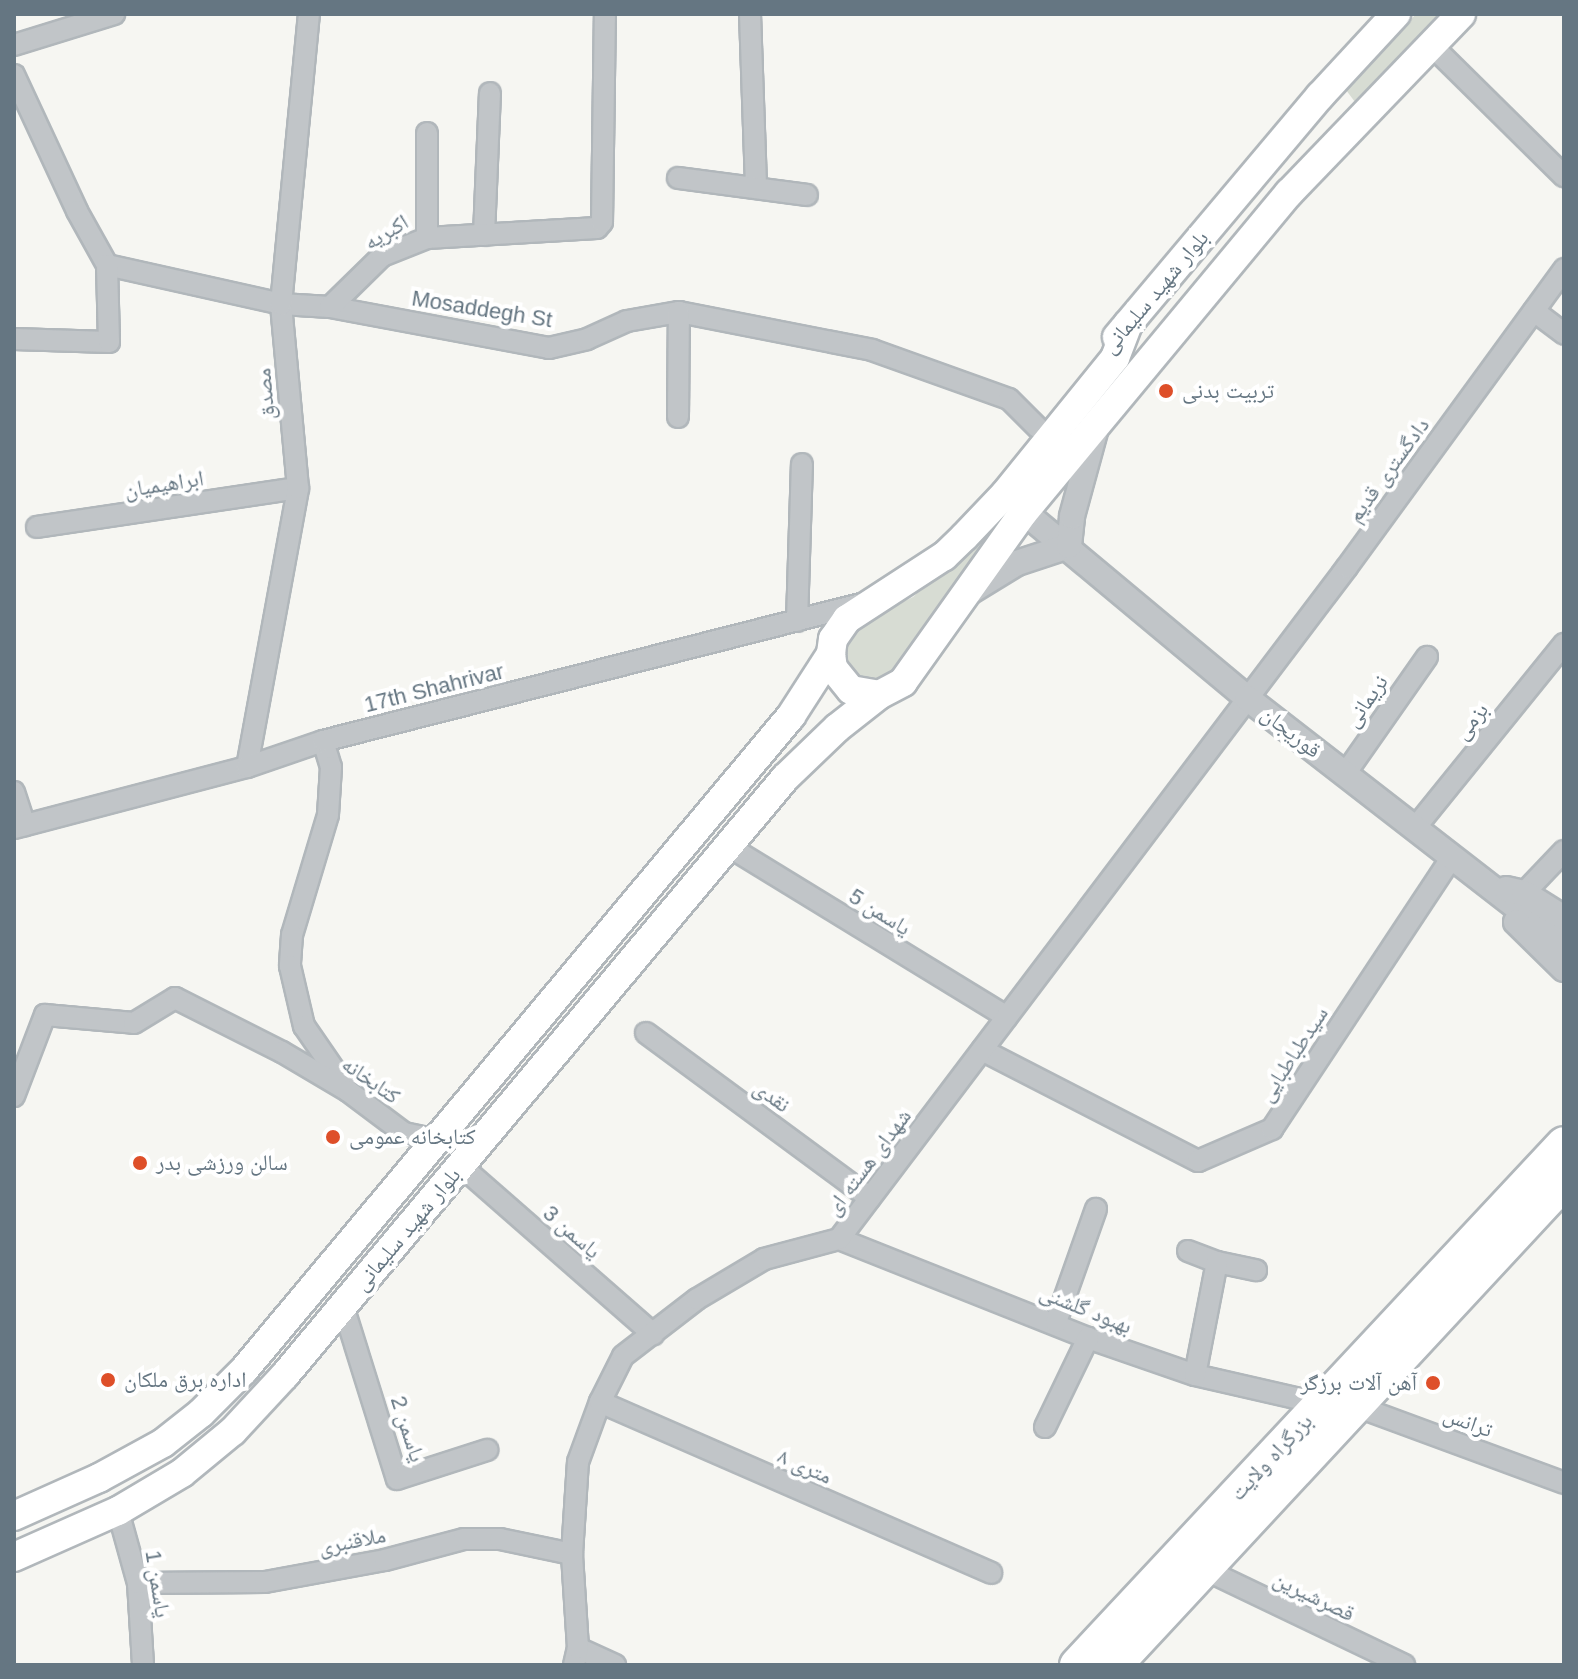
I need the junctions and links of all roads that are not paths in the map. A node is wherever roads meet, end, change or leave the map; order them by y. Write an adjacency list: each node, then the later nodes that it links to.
1 (114, 14): 7 (street)
2 (309, 14): 20 (street, مصدق)
3 (605, 14): 16 (street)
4 (750, 14): 14 (street)
5 (1396, 14): 24 (main road, بلوار شهید سلیمانی)
6 (1461, 14): 8 (main road, بلوار شهید سلیمانی)
7 (14, 45)
8 (1431, 45): 12 (street); 29 (main road, بلوار شهید سلیمانی)
9 (16, 82): 18 (street)
10 (490, 93): 16 (street)
11 (427, 133): 17 (street, اکبریه)
12 (1564, 176)
13 (678, 178): 14 (street)
14 (756, 187): 15 (street)
15 (807, 195)
16 (484, 235): 17 (street)
17 (427, 238): 21 (street, اکبریه)
18 (107, 265): 20 (street, Mosaddegh St); 26 (street)
19 (1564, 269): 22 (street, دادگستری قدیم)
20 (281, 304): 21 (street, Mosaddegh St); 31 (street, مصدق)
21 (330, 307): 23 (street, Mosaddegh St)
22 (1534, 311): 25 (street); 43 (street, دادگستری قدیم)
23 (679, 312): 27 (street); 28 (street, Mosaddegh St)
24 (1128, 324): 28 (main road, بلوار شهید سلیمانی); 32 (main road)
25 (1564, 334)
26 (14, 339)
27 (678, 417)
28 (1037, 427): 35 (main road, بلوار شهید سلیمانی)
29 (1096, 428): 32 (main road, بلوار شهید سلیمانی); 34 (street)
30 (802, 464): 38 (street)
31 (298, 488): 33 (street, ابراهیمیان); 45 (street, مصدق)
32 (1014, 503): 34 (street, قوریجان); 35 (main road); 36 (main road, بلوار شهید سلیمانی)
33 (37, 527)
34 (1069, 546): 36 (street); 43 (street, قوریجان)
35 (914, 571): 37 (main road, بلوار شهید سلیمانی)
36 (966, 594): 42 (main road, بلوار شهید سلیمانی)
37 (869, 602): 38 (street, 17th Shahrivar); 40 (main road, بلوار شهید سلیمانی)
38 (797, 621): 44 (street, 17th Shahrivar)
39 (1564, 644): 49 (street, بزمی)
40 (831, 654): 42 (main road); 63 (main road, بلوار شهید سلیمانی)
41 (1427, 657): 46 (street, نریمانی)
42 (879, 695): 50 (main road, بلوار شهید سلیمانی)
43 (1247, 698): 46 (street, قوریجان); 58 (street, شهدای هسته ای)
44 (323, 741): 45 (street, 17th Shahrivar); 61 (street)
45 (247, 767): 48 (street, 17th Shahrivar)
46 (1345, 774): 49 (street, قوریجان)
47 (14, 792): 48 (street)
48 (20, 826)
49 (1415, 828): 52 (street, قوریجان)
50 (728, 846): 58 (street, یاسمن 5); 65 (main road, بلوار شهید سلیمانی)
51 (1564, 851): 54 (street)
52 (1452, 857): 53 (street, قوریجان); 60 (street, سیدطباطبایی)
53 (1490, 886): 54 (street); 56 (street, قوریجان); 57 (street)
54 (1524, 893): 55 (street)
55 (1564, 918)
56 (1564, 944)
57 (1564, 969)
58 (1007, 1017): 60 (street, شهدای هسته ای)
59 (646, 1033): 67 (street, نقدی)
60 (982, 1050): 67 (street, شهدای هسته ای)
61 (348, 1091): 62 (street, کتابخانه); 63 (street, کتابخانه)
62 (14, 1096)
63 (436, 1140): 85 (main road, بلوار شهید سلیمانی)
64 (1564, 1144): 79 (highway, بزرگراه ولایت)
65 (460, 1165): 73 (main road, بلوار شهید سلیمانی); 75 (street, یاسمن 3)
66 (1564, 1182): 80 (highway, بزرگراه ولایت)
67 (870, 1198): 69 (street, شهدای هسته ای)
68 (1096, 1209): 74 (street)
69 (839, 1239): 74 (street, بهبود گلشنی); 75 (street, شهدای هسته ای)
70 (1188, 1251): 71 (street)
71 (1217, 1262): 72 (street); 77 (street)
72 (1256, 1270)
73 (343, 1306): 82 (street, یاسمن 2); 84 (main road, بلوار شهید سلیمانی)
74 (1056, 1322): 76 (street, بهبود گلشنی)
75 (653, 1334): 78 (street, شهدای هسته ای)
76 (1088, 1338): 77 (street, بهبود گلشنی); 81 (street)
77 (1195, 1375): 79 (street, بهبود گلشنی)
78 (600, 1402): 87 (street, شهدای هسته ای); 90 (street, ۸ متری)
79 (1322, 1404): 95 (highway, بزرگراه ولایت)
80 (1356, 1406): 83 (street, ترانس); 89 (highway, بزرگراه ولایت)
81 (1045, 1427)
82 (487, 1450)
83 (1564, 1483)
84 (118, 1511): 88 (main road, بلوار شهید سلیمانی); 91 (street, یاسمن 1)
85 (14, 1516)
86 (14, 1523): 88 (main road)
87 (572, 1554): 91 (street, ملاقنبری); 92 (street, شهدای هسته ای)
88 (20, 1555)
89 (1204, 1569): 96 (highway, بزرگراه ولایت); 97 (street, قصرشیرین)
90 (991, 1573)
91 (138, 1583): 93 (street, یاسمن 1)
92 (576, 1657): 94 (street)
93 (143, 1665)
94 (615, 1665)
95 (1077, 1665)
96 (1115, 1665)
97 (1404, 1665)

